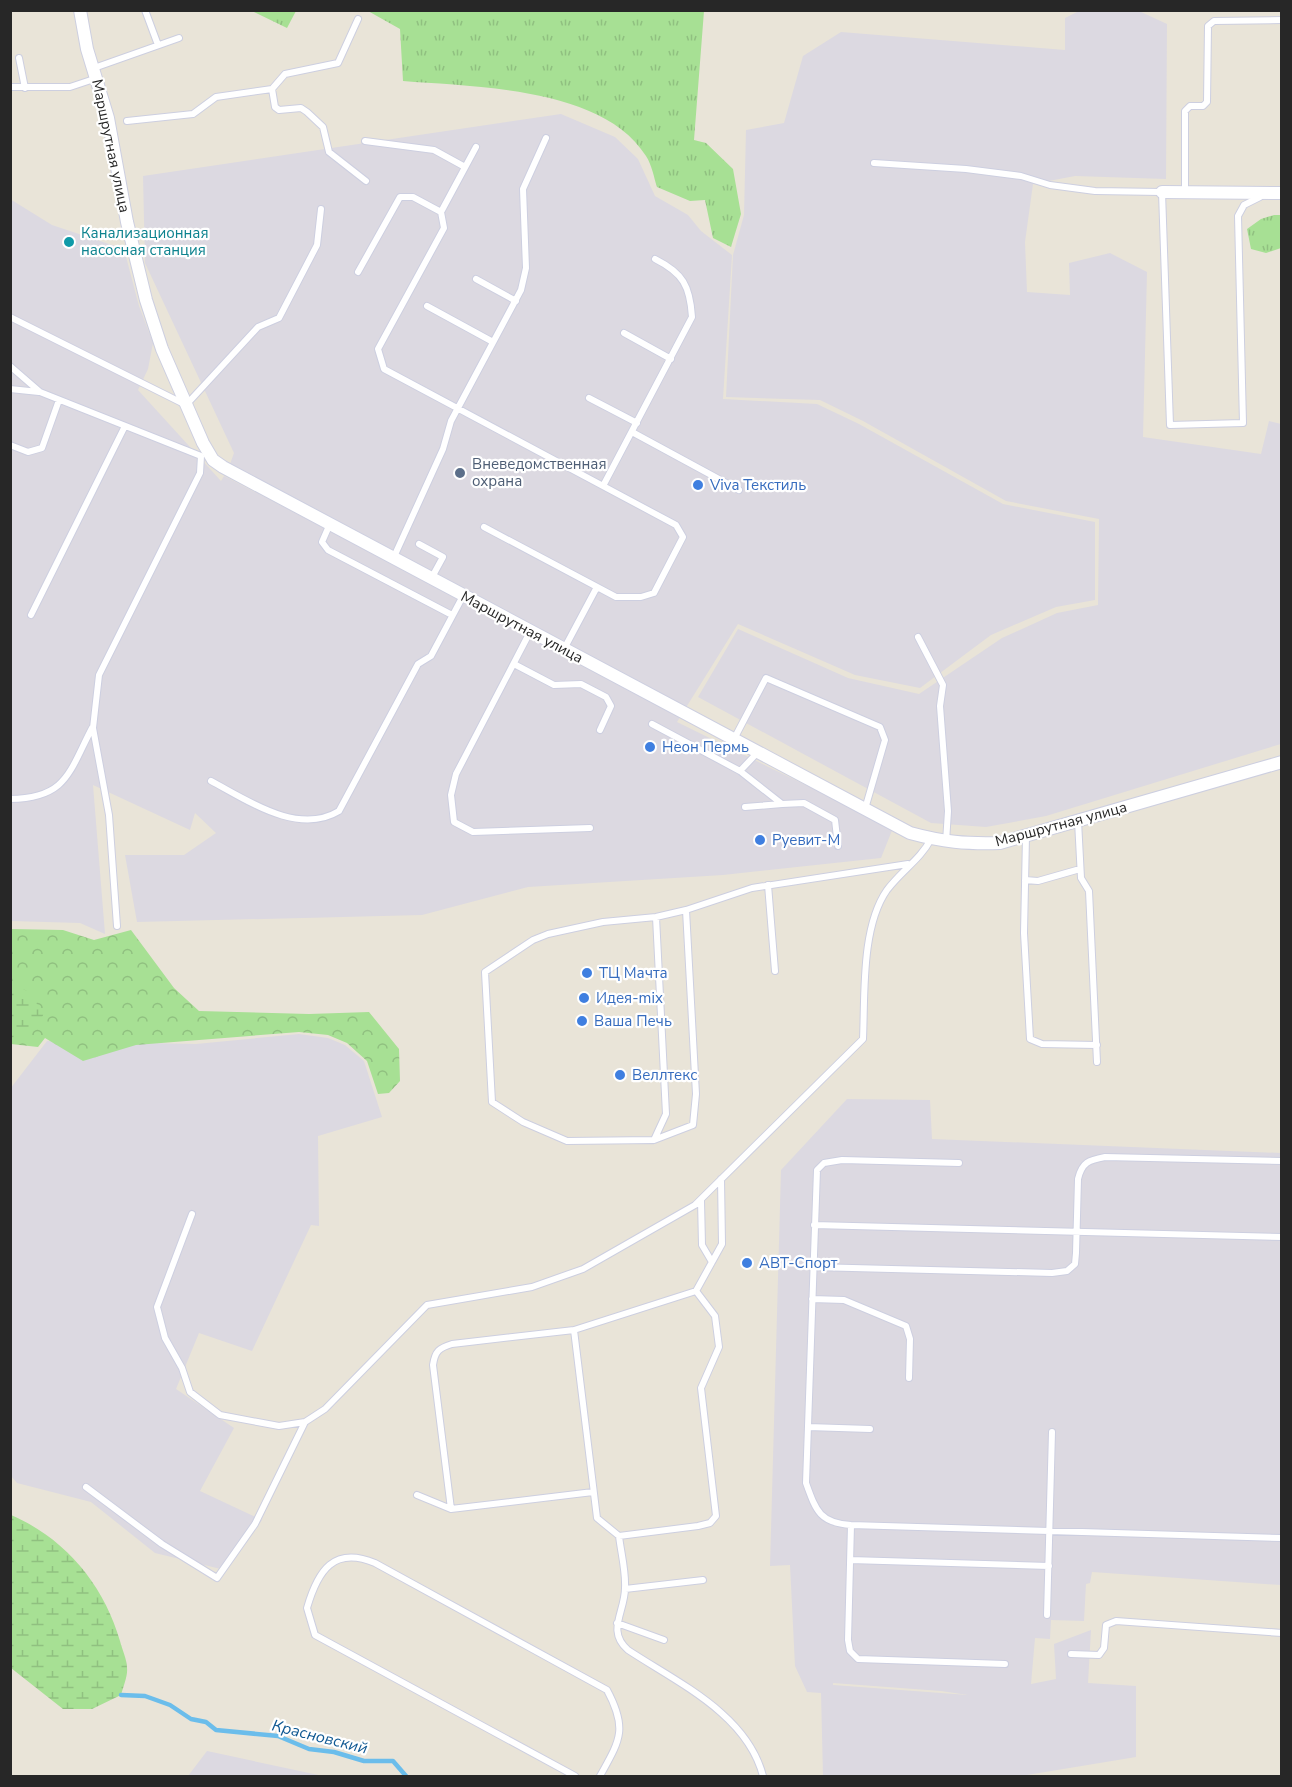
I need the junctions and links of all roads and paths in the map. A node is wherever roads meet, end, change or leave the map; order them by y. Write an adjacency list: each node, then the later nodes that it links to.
1 (80, 10): 8 (street, Маршрутная улица)
2 (145, 10): 6 (lane)
3 (358, 20): 11 (lane)
4 (1281, 21): 20 (lane)
5 (179, 38): 6 (lane)
6 (158, 45): 8 (lane)
7 (19, 58): 10 (lane)
8 (95, 73): 10 (lane); 38 (street, Маршрутная улица)
9 (10, 87): 10 (lane)
10 (25, 88)
11 (272, 89): 12 (lane); 18 (lane)
12 (127, 121)
13 (546, 138): 27 (lane)
14 (365, 141): 17 (lane)
15 (476, 147): 17 (lane)
16 (874, 163): 19 (lane)
17 (465, 166): 23 (lane)
18 (366, 181)
19 (1162, 192): 20 (street); 21 (lane)
20 (1185, 192): 21 (street)
21 (1277, 193)
22 (321, 209): 38 (lane)
23 (441, 212): 25 (lane); 39 (lane)
24 (656, 259): 32 (lane)
25 (358, 272)
26 (476, 279): 27 (lane)
27 (516, 300): 31 (lane)
28 (427, 306): 31 (lane)
29 (10, 317): 38 (lane)
30 (624, 333): 32 (lane)
31 (494, 342): 39 (lane)
32 (671, 359): 40 (lane)
33 (10, 366): 35 (lane)
34 (10, 389): 35 (lane)
35 (40, 392): 37 (lane)
36 (589, 398): 40 (lane)
37 (59, 400): 41 (lane); 43 (lane)
38 (186, 405): 44 (street, Маршрутная улица)
39 (458, 408): 45 (lane); 50 (lane)
40 (637, 423): 42 (lane)
41 (125, 426): 44 (lane); 54 (lane)
42 (632, 432): 45 (lane); 46 (lane)
43 (10, 445)
44 (204, 454): 47 (street, Маршрутная улица); 61 (lane)
45 (603, 486): 52 (lane)
46 (740, 490)
47 (329, 526): 50 (street, Маршрутная улица); 55 (lane)
48 (484, 527): 52 (lane)
49 (419, 544): 51 (lane)
50 (393, 559): 51 (street, Маршрутная улица)
51 (431, 579): 53 (street, Маршрутная улица)
52 (597, 587): 58 (lane)
53 (463, 596): 55 (lane); 56 (street, Маршрутная улица)
54 (32, 615)
55 (452, 615): 67 (lane)
56 (530, 632): 58 (street, Маршрутная улица); 59 (lane)
57 (918, 637): 76 (lane)
58 (564, 649): 63 (street, Маршрутная улица)
59 (514, 663): 62 (lane); 73 (lane)
60 (652, 724): 66 (lane)
61 (93, 728): 68 (lane); 84 (lane)
62 (600, 730)
63 (734, 739): 64 (street, Маршрутная улица); 71 (lane)
64 (758, 752): 66 (lane); 71 (street, Маршрутная улица)
65 (1281, 762): 72 (street, Маршрутная улица)
66 (740, 771): 69 (lane)
67 (211, 781)
68 (10, 799)
69 (782, 804): 70 (lane); 77 (lane)
70 (745, 807)
71 (865, 809): 75 (street, Маршрутная улица)
72 (1078, 820): 74 (street, Маршрутная улица); 79 (lane)
73 (590, 828)
74 (1026, 835): 76 (street, Маршрутная улица); 80 (lane)
75 (931, 839): 76 (street, Маршрутная улица); 78 (lane)
76 (946, 842)
77 (838, 846)
78 (908, 864): 81 (lane); 91 (lane)
79 (1080, 868): 80 (lane); 86 (lane)
80 (1025, 880): 86 (lane)
81 (768, 885): 82 (lane); 85 (lane)
82 (686, 910): 83 (lane); 88 (lane)
83 (656, 916): 88 (lane); 88 (lane)
84 (117, 926)
85 (775, 971)
86 (1097, 1045): 87 (lane)
87 (1097, 1062)
88 (654, 1140)
89 (1281, 1161): 95 (lane)
90 (959, 1163): 94 (lane)
91 (721, 1179): 92 (lane); 97 (lane)
92 (701, 1199): 97 (lane); 103 (lane)
93 (192, 1214): 103 (lane)
94 (814, 1225): 95 (lane); 98 (lane)
95 (1077, 1233): 96 (lane); 98 (lane)
96 (1281, 1237)
97 (712, 1263): 99 (lane)
98 (813, 1267): 100 (lane)
99 (696, 1290): 101 (lane); 113 (lane)
100 (812, 1299): 102 (lane); 104 (lane)
101 (574, 1330): 108 (lane); 110 (lane)
102 (909, 1378)
103 (305, 1422): 107 (lane)
104 (808, 1427): 105 (lane); 111 (lane)
105 (870, 1429)
106 (1052, 1432): 112 (lane)
107 (86, 1487)
108 (593, 1492): 110 (lane); 113 (lane)
109 (417, 1495): 110 (lane)
110 (451, 1509)
111 (851, 1525): 112 (lane); 115 (lane)
112 (1049, 1531): 114 (lane); 116 (lane)
113 (619, 1536): 118 (lane)
114 (1281, 1538)
115 (850, 1560): 116 (lane); 124 (lane)
116 (1048, 1566): 119 (lane)
117 (703, 1580): 118 (lane)
118 (625, 1589): 120 (lane)
119 (1047, 1615)
120 (617, 1623): 122 (lane); 127 (lane)
121 (1281, 1633): 123 (lane)
122 (664, 1640)
123 (1071, 1654)
124 (1005, 1664)
125 (575, 1776): 126 (lane)
126 (600, 1776)
127 (763, 1776)

